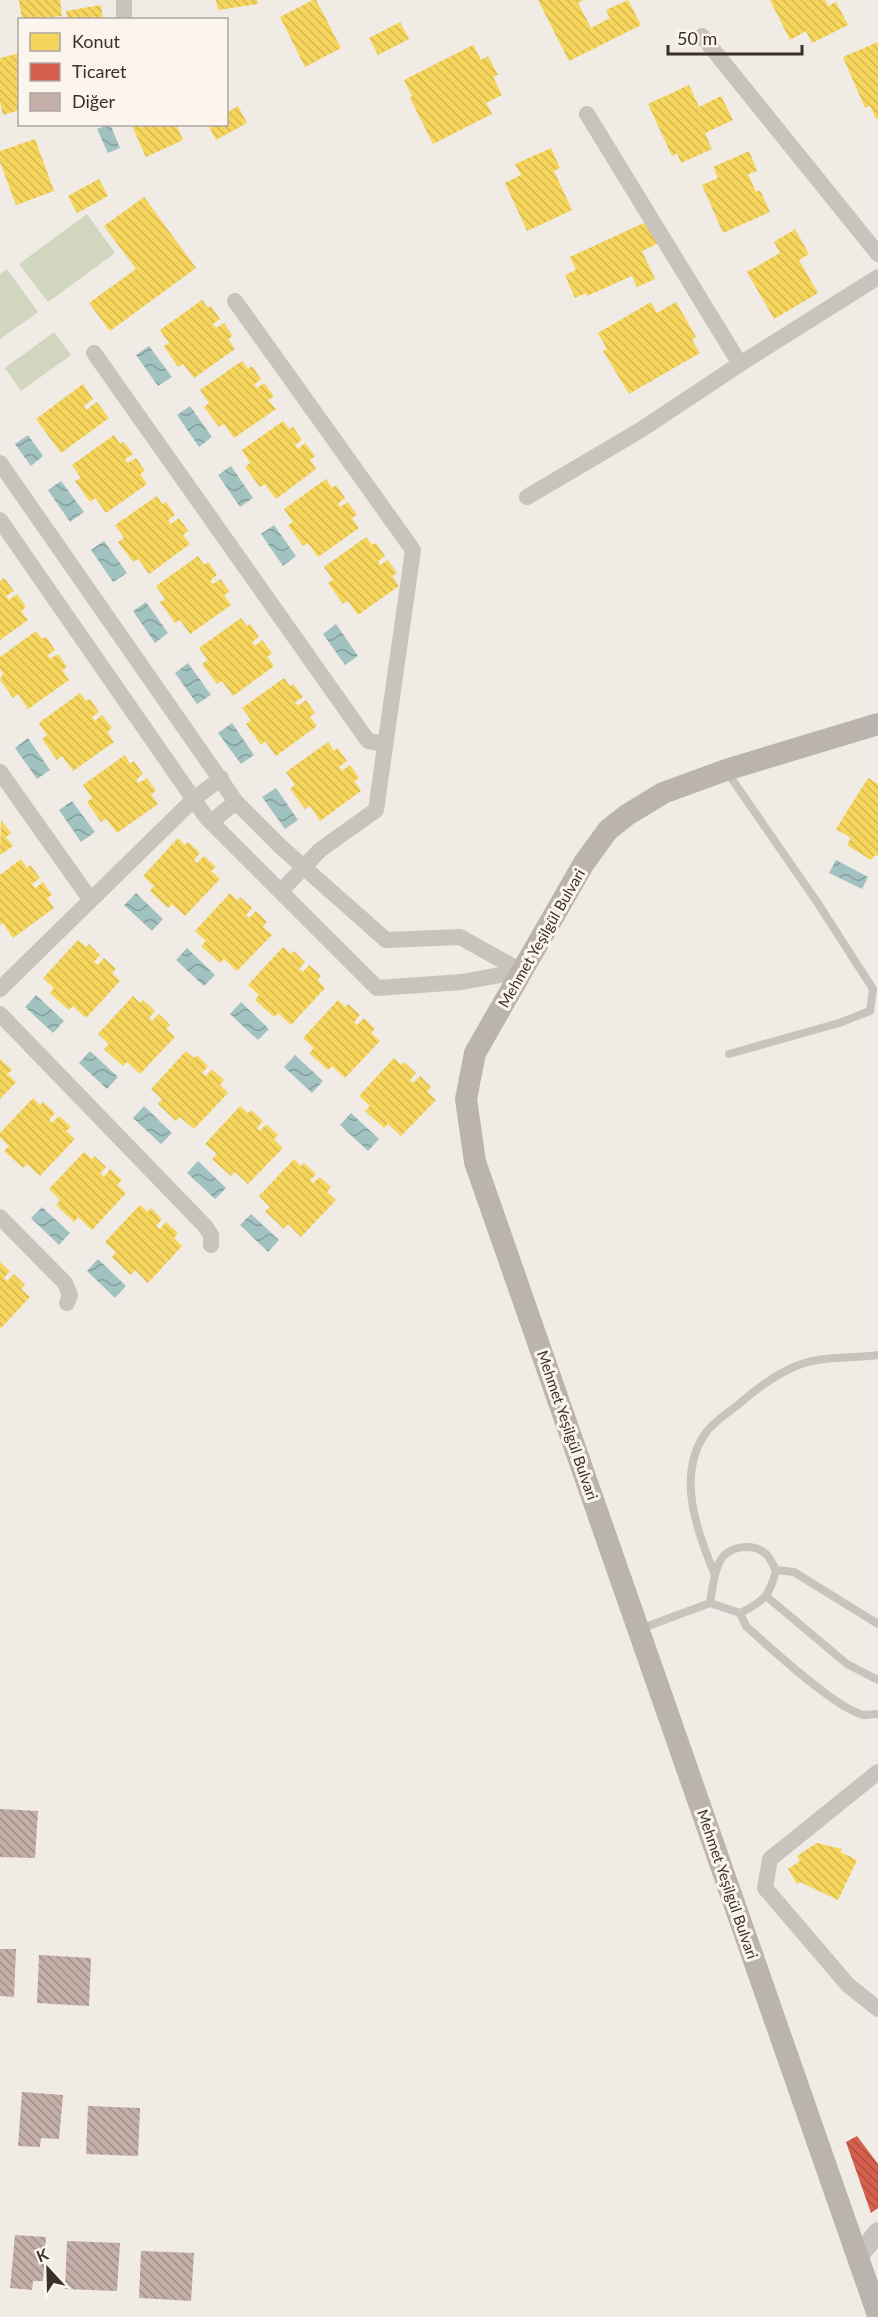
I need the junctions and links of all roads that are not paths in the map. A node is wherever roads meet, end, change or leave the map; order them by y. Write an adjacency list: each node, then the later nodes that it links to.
1 (124, 0): 2 (street)
2 (124, 18)
3 (702, 36): 5 (street)
4 (587, 114): 9 (street)
5 (878, 254)
6 (878, 277): 9 (street)
7 (236, 301): 14 (street)
8 (94, 353): 14 (street)
9 (740, 364): 11 (street)
10 (0, 463): 17 (street)
11 (527, 497)
12 (0, 520): 18 (street)
13 (878, 724): 15 (main road, Mehmet Yeşilgül Bulvari)
14 (385, 744): 21 (street)
15 (726, 770): 24 (main road, Mehmet Yeşilgül Bulvari); 27 (lane)
16 (0, 772): 23 (street)
17 (221, 778): 18 (street); 19 (street)
18 (194, 799): 20 (street); 23 (street)
19 (236, 802): 20 (street); 21 (street)
20 (211, 822): 22 (street)
21 (305, 866): 22 (street); 24 (street)
22 (282, 890): 24 (street)
23 (90, 899): 25 (street)
24 (521, 971): 38 (main road, Mehmet Yeşilgül Bulvari)
25 (0, 989)
26 (0, 1014): 29 (street)
27 (729, 1054)
28 (0, 1217): 30 (street)
29 (211, 1245)
30 (67, 1303)
31 (878, 1355): 33 (lane)
32 (776, 1570): 33 (lane); 34 (lane); 37 (lane)
33 (716, 1575): 35 (lane)
34 (766, 1596): 36 (lane); 39 (lane)
35 (710, 1603): 36 (lane); 38 (lane)
36 (740, 1613): 40 (lane)
37 (878, 1624)
38 (639, 1629): 44 (main road, Mehmet Yeşilgül Bulvari)
39 (878, 1680)
40 (878, 1714)
41 (878, 1772): 42 (street)
42 (878, 2009)
43 (878, 2232): 44 (street)
44 (868, 2254): 45 (main road, Mehmet Yeşilgül Bulvari)
45 (878, 2315)

